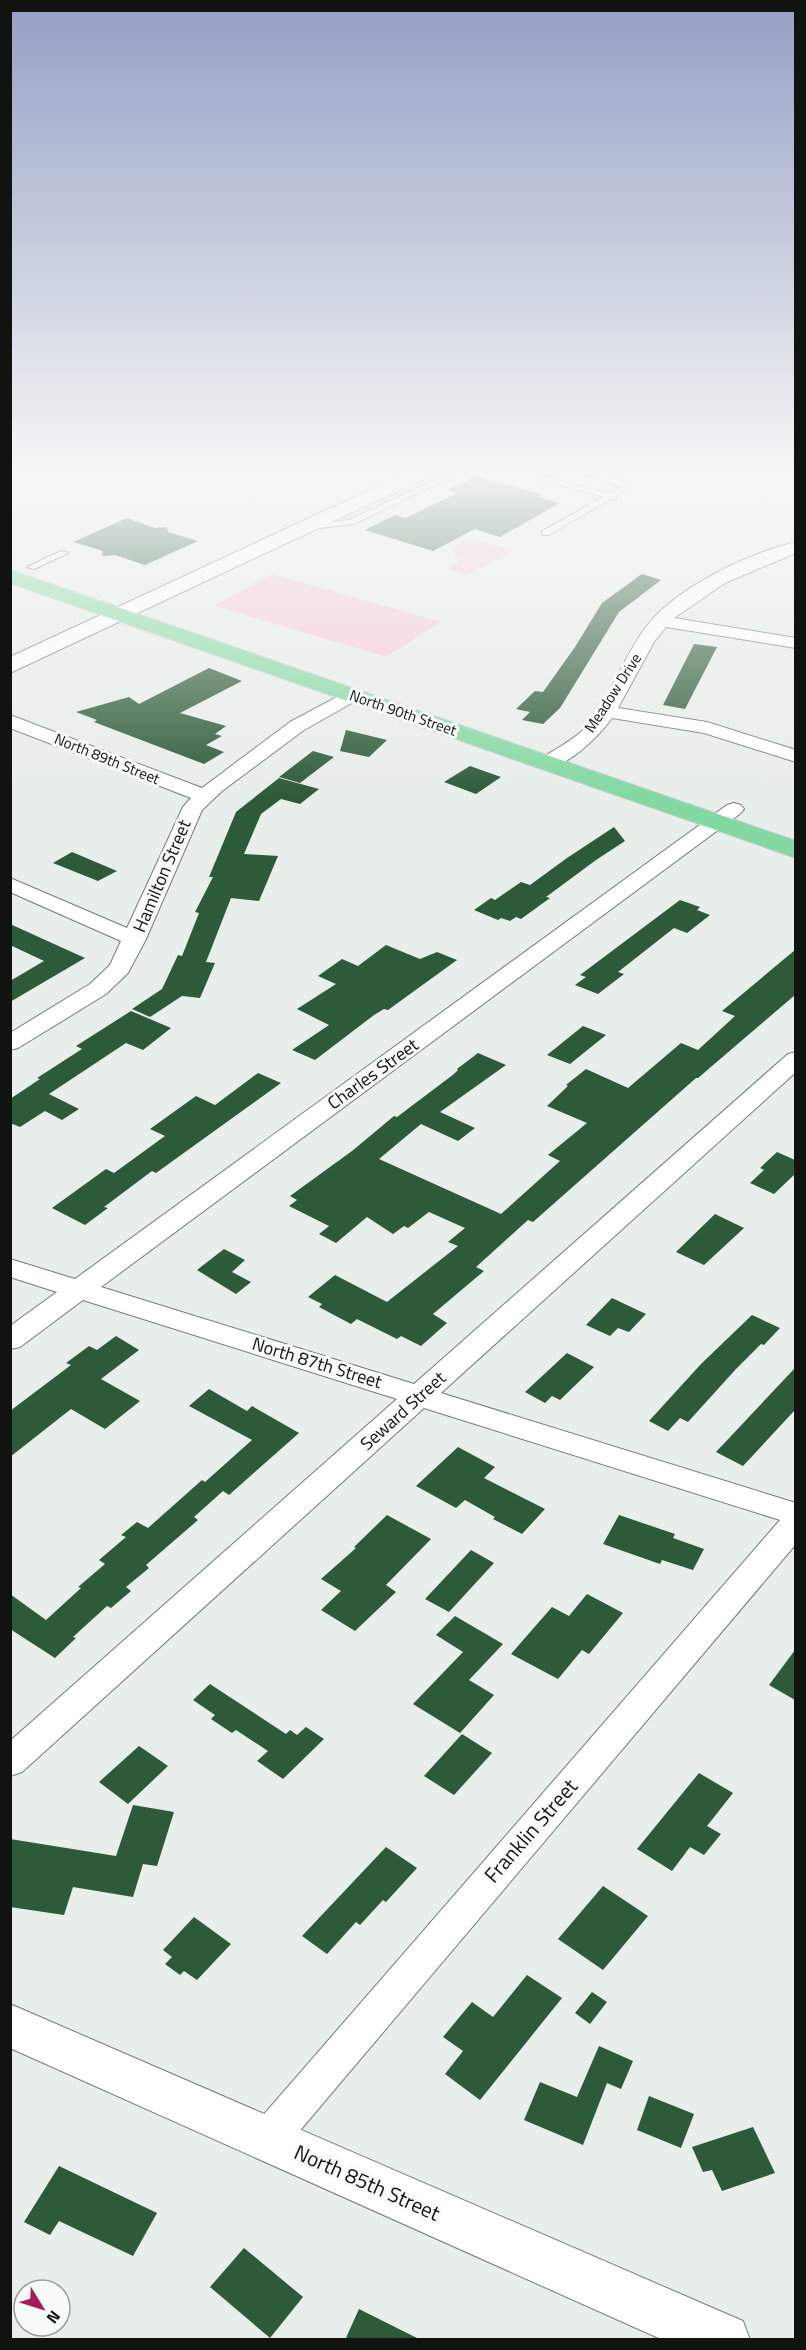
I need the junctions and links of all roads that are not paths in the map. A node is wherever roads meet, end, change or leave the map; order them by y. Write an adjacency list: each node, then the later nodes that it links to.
1 (44, 578): 4 (main road, North 90th Street)
2 (197, 578): 4 (street)
3 (726, 578): 5 (street, Meadow Drive)
4 (130, 609): 7 (street); 8 (main road, North 90th Street); 12 (main road, North 90th Street)
5 (661, 621): 6 (street); 9 (street, Meadow Drive)
6 (795, 643)
7 (10, 666)
8 (351, 695): 12 (main road, North 90th Street); 13 (street, Hamilton Street)
9 (605, 711): 11 (street); 12 (street, Meadow Drive)
10 (10, 721): 13 (street, North 89th Street)
11 (795, 756)
12 (556, 757): 14 (main road, North 90th Street)
13 (205, 796): 18 (street, Hamilton Street)
14 (725, 815): 15 (main road, North 90th Street); 16 (main road, North 90th Street); 22 (street, Charles Street)
15 (795, 830)
16 (795, 850)
17 (10, 884): 18 (street)
18 (135, 939): 19 (street, Hamilton Street)
19 (10, 1043)
20 (795, 1059): 24 (street, Seward Street)
21 (10, 1268): 22 (street, North 87th Street)
22 (80, 1290): 23 (street, Charles Street); 24 (street, North 87th Street)
23 (10, 1340)
24 (420, 1395): 25 (street, North 87th Street); 27 (street, Seward Street)
25 (795, 1514)
26 (795, 1523): 29 (street, Franklin Street)
27 (10, 1762)
28 (10, 2025): 29 (street, North 85th Street)
29 (267, 2140): 30 (street, North 85th Street)
30 (724, 2340)

